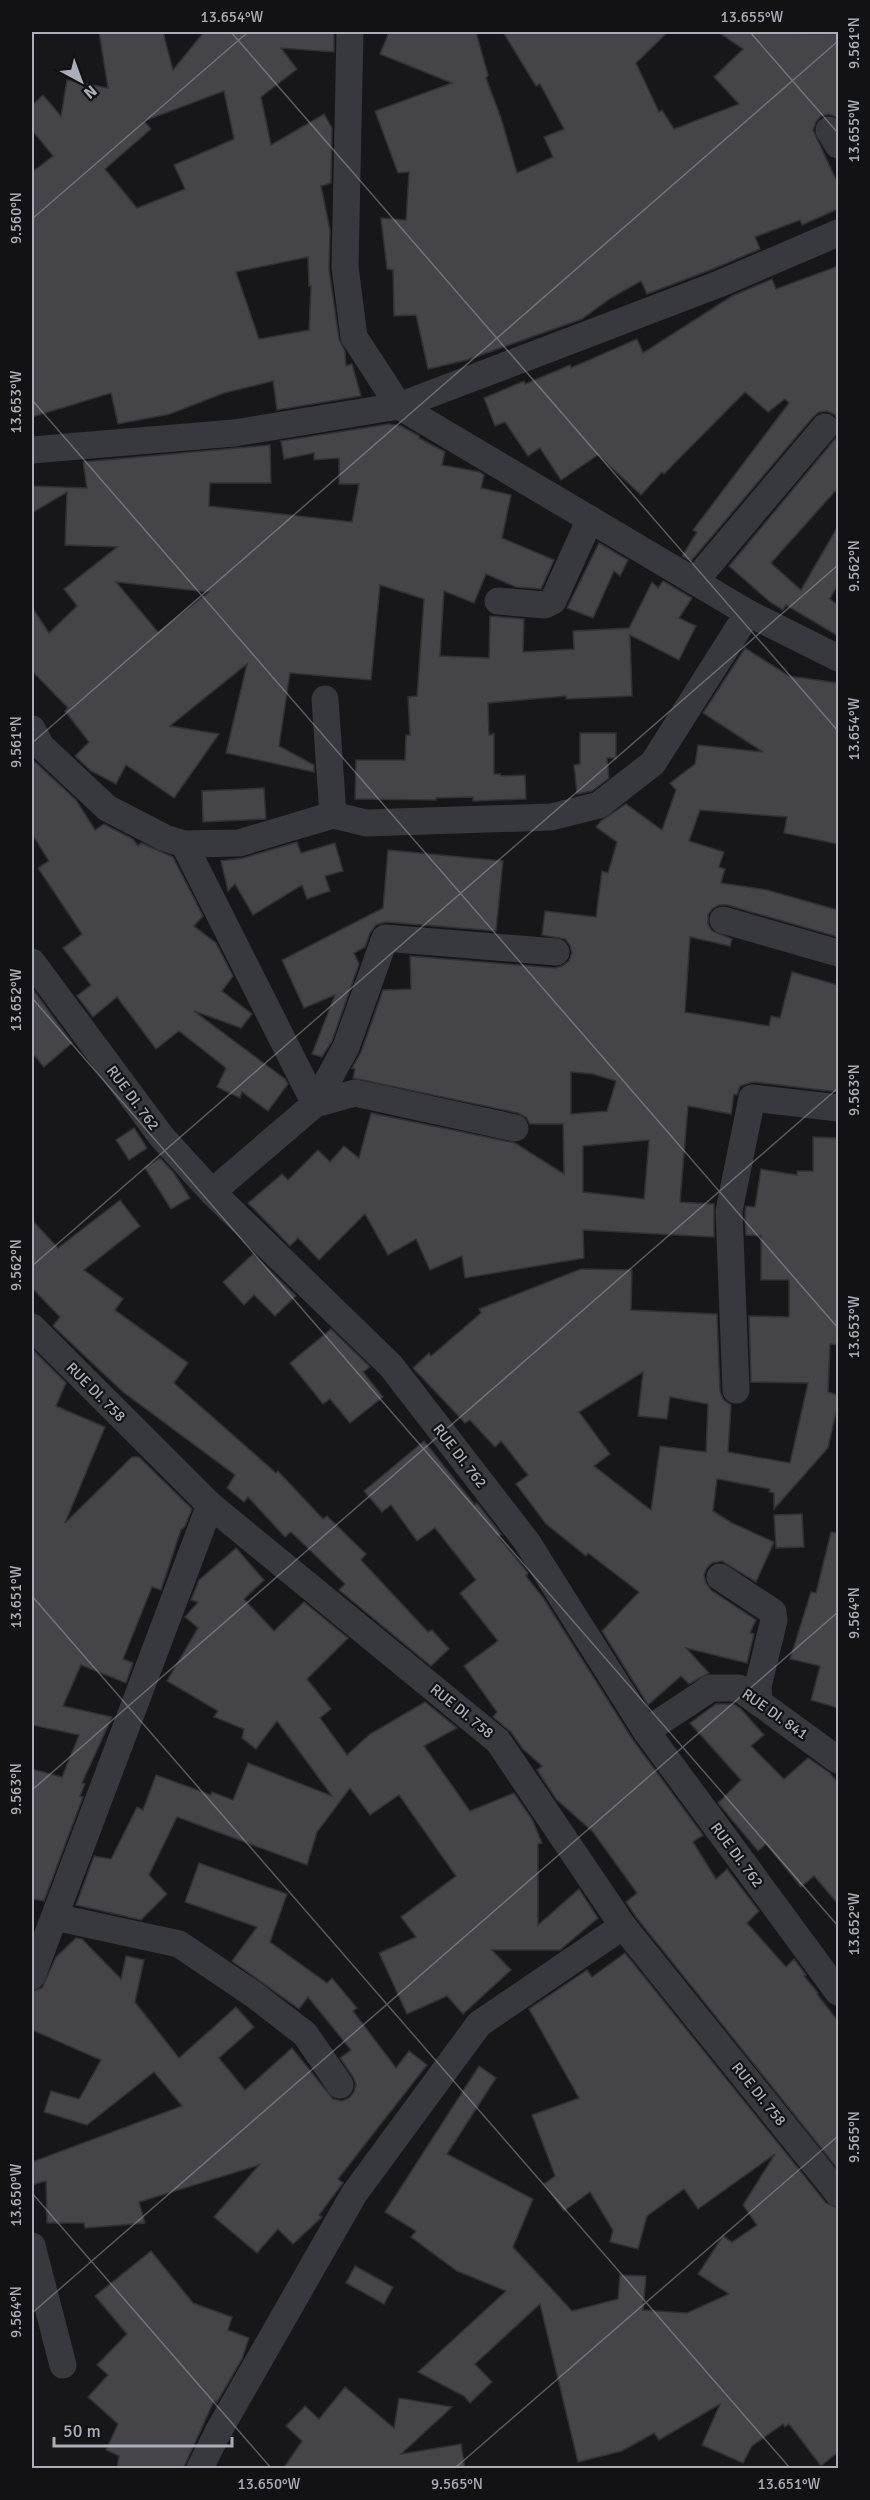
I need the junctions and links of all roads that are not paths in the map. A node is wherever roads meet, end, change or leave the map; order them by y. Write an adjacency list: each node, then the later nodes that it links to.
1 (350, 32): 3 (street)
2 (838, 233): 3 (street)
3 (399, 406): 5 (street); 6 (street)
4 (825, 427): 7 (street)
5 (32, 450)
6 (590, 519): 7 (street); 8 (street)
7 (695, 581): 9 (street)
8 (498, 601)
9 (748, 613): 10 (street); 13 (street)
10 (838, 658)
11 (325, 699): 13 (street)
12 (32, 729): 14 (street)
13 (333, 815): 14 (street)
14 (184, 844): 19 (street)
15 (723, 920): 17 (street)
16 (556, 952): 19 (street)
17 (838, 953)
18 (32, 962): 22 (street, RUE DI. 762)
19 (315, 1104): 21 (street); 22 (street)
20 (838, 1108): 24 (street)
21 (515, 1128)
22 (212, 1192): 28 (street, RUE DI. 762)
23 (32, 1327): 25 (street, RUE DI. 758)
24 (736, 1390)
25 (210, 1505): 30 (street); 31 (street, RUE DI. 758)
26 (720, 1578): 27 (street)
27 (759, 1703): 28 (street, RUE DI. 841); 29 (street, RUE DI. 841)
28 (646, 1731): 33 (street, RUE DI. 762)
29 (838, 1760)
30 (55, 1917): 32 (street); 34 (street)
31 (623, 1926): 35 (street, RUE DI. 758); 38 (street)
32 (32, 1976)
33 (838, 1992)
34 (340, 2085)
35 (838, 2193)
36 (32, 2246): 37 (street)
37 (63, 2365)
38 (200, 2469)

